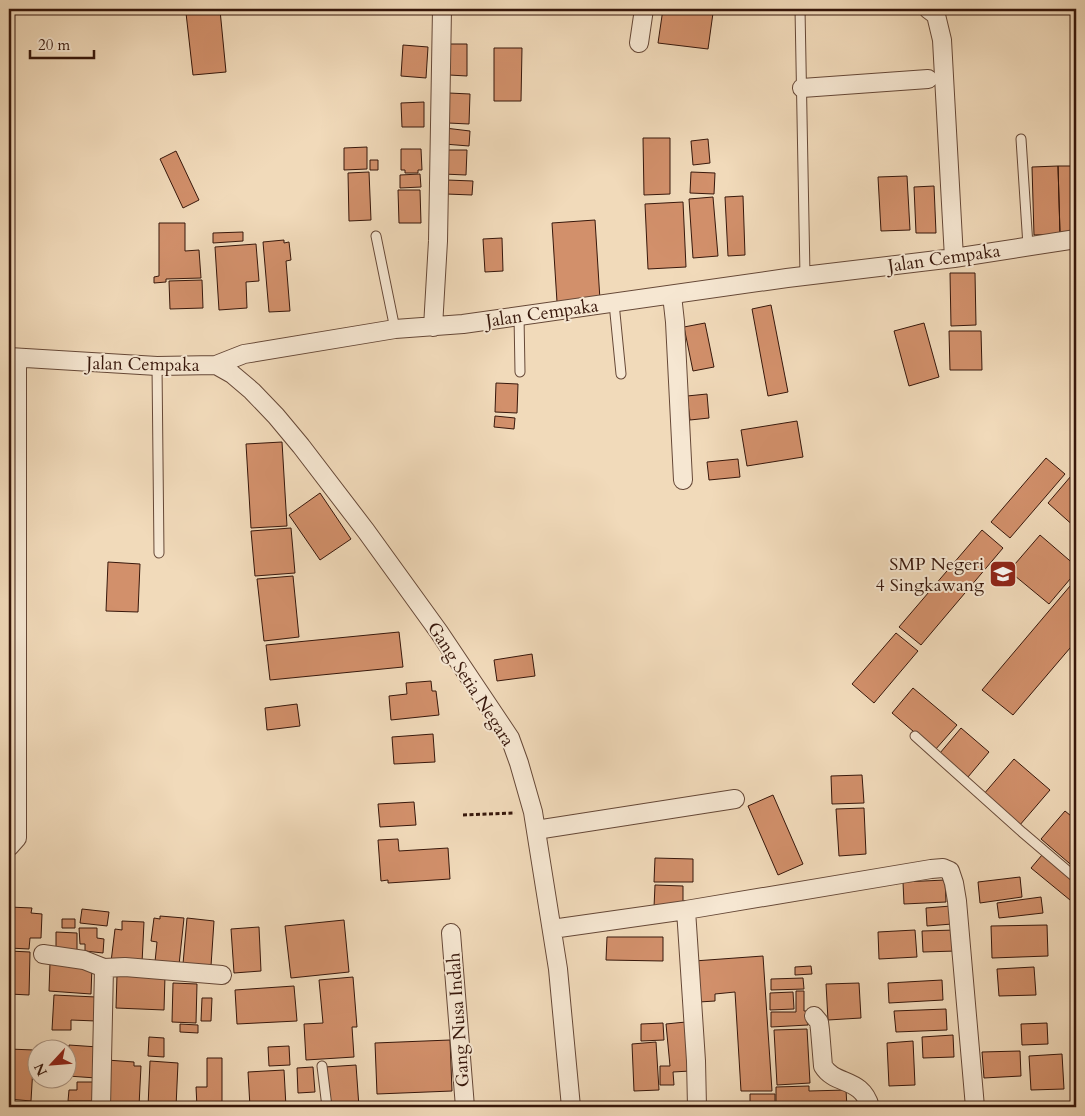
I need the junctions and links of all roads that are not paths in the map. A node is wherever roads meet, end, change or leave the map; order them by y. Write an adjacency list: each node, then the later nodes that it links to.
1 (442, 9): 17 (street)
2 (644, 9): 5 (street)
3 (800, 9): 7 (lane)
4 (928, 9): 12 (street)
5 (639, 43)
6 (928, 79): 7 (street)
7 (802, 88): 13 (lane)
8 (1021, 139): 11 (lane)
9 (376, 236): 18 (lane)
10 (1076, 239): 11 (street, Jalan Cempaka)
11 (1028, 246): 12 (street, Jalan Cempaka)
12 (954, 258): 13 (street, Jalan Cempaka)
13 (805, 276): 14 (street, Jalan Cempaka)
14 (673, 307): 15 (street, Jalan Cempaka); 24 (street)
15 (614, 308): 16 (street, Jalan Cempaka); 23 (lane)
16 (520, 320): 17 (street, Jalan Cempaka); 22 (lane)
17 (433, 327): 18 (street, Jalan Cempaka)
18 (395, 329): 20 (street, Jalan Cempaka)
19 (13, 357): 21 (street, Jalan Cempaka); 25 (street)
20 (216, 365): 21 (street, Jalan Cempaka); 29 (street, Gang Setia Negara)
21 (157, 366): 26 (lane)
22 (520, 372)
23 (621, 374)
24 (683, 480)
25 (13, 527): 30 (street)
26 (159, 553)
27 (914, 736): 31 (lane)
28 (735, 799): 29 (street)
29 (536, 830): 33 (street, Gang Setia Negara)
30 (9, 847)
31 (1076, 878)
32 (686, 910): 33 (street); 40 (street); 46 (street)
33 (552, 929): 44 (street, Gang Setia Negara)
34 (451, 933): 43 (street, Gang Nusa Indah)
35 (43, 954): 36 (street)
36 (104, 968): 37 (street); 41 (street)
37 (222, 975)
38 (814, 1016): 45 (street)
39 (322, 1066): 42 (lane)
40 (697, 1105)
41 (101, 1107)
42 (327, 1107)
43 (465, 1107)
44 (571, 1107)
45 (870, 1107)
46 (975, 1107)

